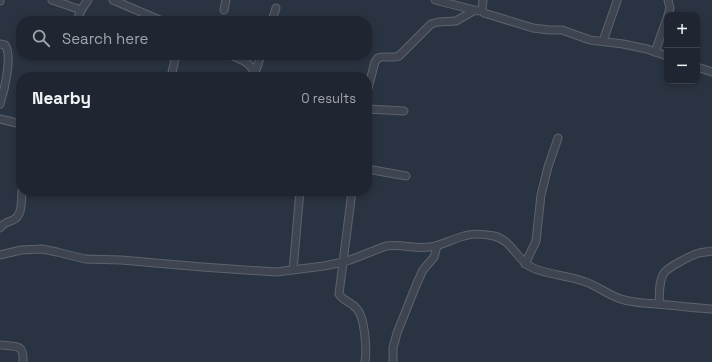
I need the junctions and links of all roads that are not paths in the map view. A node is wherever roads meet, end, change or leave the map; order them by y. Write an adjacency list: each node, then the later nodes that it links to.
1 (52, 0): 10 (street)
2 (88, 0): 10 (street)
3 (113, 0): 16 (street)
4 (226, 0): 11 (street)
5 (435, 0): 12 (street)
6 (483, 0): 14 (street)
7 (668, 0): 13 (street)
8 (617, 1): 19 (street)
9 (276, 8): 17 (street)
10 (81, 10): 15 (street)
11 (224, 10)
12 (475, 10): 14 (street); 31 (street)
13 (668, 12)
14 (484, 13): 19 (street)
15 (78, 16)
16 (150, 16)
17 (274, 16)
18 (664, 25): 21 (street)
19 (603, 41): 21 (street)
20 (0, 44): 32 (street)
21 (655, 52): 22 (street)
22 (664, 55)
23 (175, 60): 27 (street)
24 (242, 60): 28 (street)
25 (260, 60): 29 (street)
26 (700, 68): 30 (street)
27 (172, 72)
28 (254, 72)
29 (257, 72)
30 (712, 72)
31 (372, 73)
32 (2, 88): 33 (street)
33 (0, 104)
34 (372, 109): 35 (street)
35 (404, 111)
36 (0, 119): 37 (street)
37 (16, 123)
38 (558, 138): 49 (street)
39 (372, 170): 40 (street)
40 (406, 176)
41 (22, 196): 44 (street)
42 (300, 196): 50 (street)
43 (351, 196): 48 (street)
44 (0, 228)
45 (436, 246): 48 (street); 49 (street); 56 (street)
46 (712, 251): 51 (street)
47 (0, 255): 50 (street)
48 (344, 261): 50 (street); 55 (street)
49 (525, 264): 51 (street)
50 (293, 270)
51 (659, 304): 52 (street)
52 (712, 309)
53 (0, 345): 54 (street)
54 (23, 362)
55 (366, 362)
56 (393, 362)

